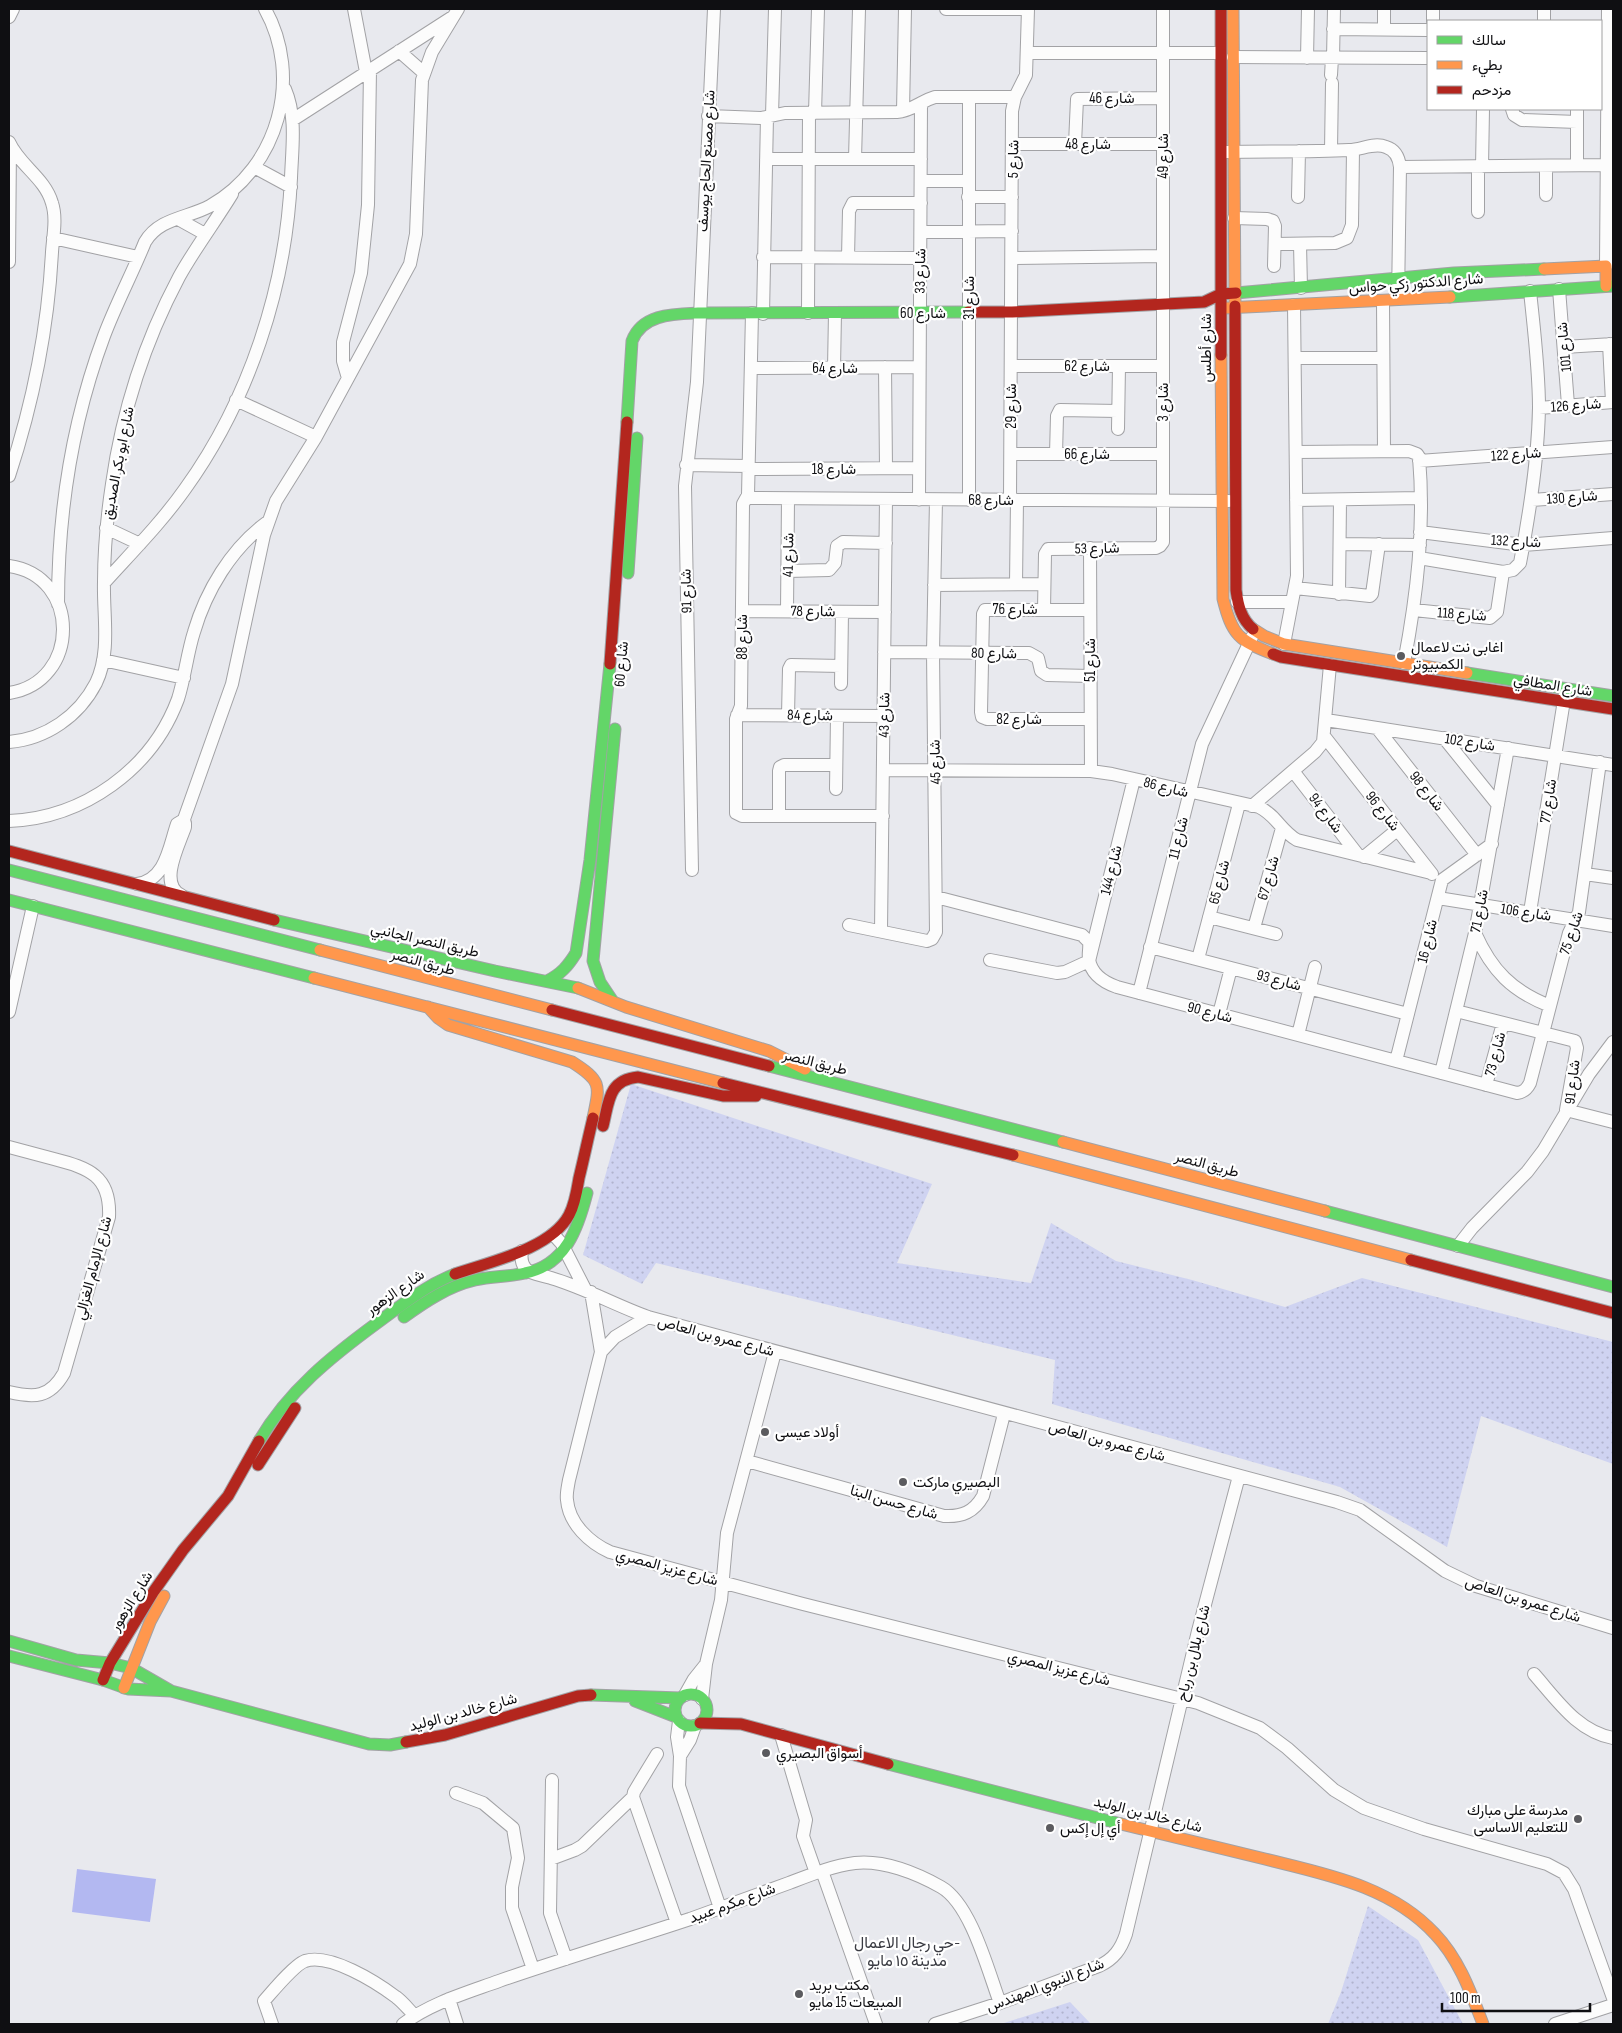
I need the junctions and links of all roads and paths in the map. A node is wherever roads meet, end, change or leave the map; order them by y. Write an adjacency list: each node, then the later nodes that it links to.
1 (13, 9): 19 (street)
2 (354, 9): 34 (street)
3 (714, 9): 47 (street, شارع مصنع الحاج يوسف)
4 (775, 9): 48 (street, شارع 88)
5 (818, 9): 46 (street)
6 (859, 9): 45 (street)
7 (905, 9): 44 (street)
8 (946, 9): 9 (street)
9 (1028, 9): 27 (street, شارع 5)
10 (1163, 9): 28 (street, شارع 49)
11 (1221, 9): 24 (main road, شارع أطلس)
12 (1233, 9): 25 (main road, شارع أطلس)
13 (1308, 9): 31 (street)
14 (1334, 9): 20 (street)
15 (1384, 9): 22 (street)
16 (1608, 9): 21 (street)
17 (267, 10): 36 (street)
18 (456, 12): 26 (street); 35 (street)
19 (9, 17)
20 (1333, 29): 22 (street); 32 (street)
21 (1604, 29): 64 (street)
22 (1384, 30): 23 (street)
23 (1427, 30)
24 (1221, 34): 25 (main road); 29 (main road, شارع أطلس)
25 (1233, 34): 30 (main road, شارع أطلس)
26 (399, 51): 34 (street); 35 (street)
27 (1027, 53): 28 (street); 38 (street, شارع 5)
28 (1163, 53): 29 (street); 39 (street, شارع 49)
29 (1220, 53): 58 (main road, شارع أطلس)
30 (1233, 57): 31 (street); 58 (main road, شارع أطلس)
31 (1307, 58): 32 (street)
32 (1332, 58): 33 (street); 55 (street)
33 (1427, 58)
34 (368, 71): 49 (street); 132 (street)
35 (424, 73): 132 (street)
36 (283, 85): 49 (street); 66 (street)
37 (969, 97): 38 (street); 40 (street); 70 (street, شارع 31)
38 (1015, 97): 52 (street, شارع 5)
39 (1163, 98): 53 (street, شارع 46); 54 (street, شارع 49)
40 (920, 103): 44 (street); 62 (street, شارع 33)
41 (1483, 110): 68 (street)
42 (1512, 110): 50 (street)
43 (1577, 110): 50 (street)
44 (903, 111): 45 (street)
45 (856, 112): 46 (street); 61 (street)
46 (812, 113): 48 (street); 60 (street)
47 (708, 116): 48 (street); 115 (street, شارع مصنع الحاج يوسف)
48 (769, 116): 59 (street, شارع 88)
49 (294, 119): 71 (street)
50 (1577, 122): 63 (street)
51 (10, 144): 86 (street); 96 (street)
52 (1013, 144): 53 (street, شارع 48); 75 (street, شارع 5)
53 (1075, 144): 54 (street, شارع 48)
54 (1163, 144): 89 (street, شارع 49)
55 (1331, 150): 56 (street); 57 (street)
56 (1354, 150): 67 (street); 88 (street)
57 (1299, 151): 58 (street); 76 (street)
58 (1227, 152): 79 (main road, شارع أطلس); 105 (main road, شارع أطلس)
59 (766, 159): 60 (street); 91 (street, شارع 88)
60 (808, 159): 61 (street); 92 (street)
61 (855, 159): 62 (street)
62 (921, 159): 69 (street, شارع 33)
63 (1577, 165): 64 (street); 65 (street)
64 (1607, 165): 81 (street)
65 (1546, 166): 68 (street); 73 (street)
66 (254, 167): 71 (street); 72 (street)
67 (1400, 167): 68 (street); 99 (street)
68 (1480, 167): 78 (street)
69 (921, 180): 70 (street); 77 (street, شارع 33)
70 (968, 181): 74 (street, شارع 31)
71 (291, 187): 133 (street)
72 (235, 188): 80 (street); 85 (street, شارع ابو بكر الصديق)
73 (1546, 195)
74 (968, 196): 75 (street); 84 (street, شارع 31)
75 (1012, 197): 82 (street, شارع 5)
76 (1298, 197)
77 (921, 203): 83 (street, شارع 33); 93 (street)
78 (1478, 212)
79 (1234, 218): 87 (street); 104 (main road, شارع أطلس)
80 (178, 219): 85 (street); 90 (street)
81 (1610, 219): 98 (street)
82 (1012, 231): 84 (street); 95 (street, شارع 5)
83 (921, 232): 84 (street); 94 (street, شارع 33)
84 (968, 232): 113 (street, شارع 31)
85 (205, 234): 169 (street, شارع ابو بكر الصديق)
86 (53, 238): 90 (street); 152 (street)
87 (1275, 244): 88 (street); 97 (street)
88 (1300, 244): 101 (street)
89 (1163, 256): 95 (street); 109 (street, شارع 49)
90 (138, 257): 192 (street)
91 (763, 258): 92 (street); 119 (street, شارع 88)
92 (808, 258): 93 (street); 116 (street)
93 (848, 258): 94 (street)
94 (920, 258): 118 (street, شارع 33)
95 (1012, 258): 114 (street, شارع 5)
96 (9, 262)
97 (1274, 266)
98 (1606, 266): 99 (main road, شارع الدكتور زكي حواس); 100 (main road)
99 (1398, 279): 101 (main road, شارع الدكتور زكي حواس); 106 (street)
100 (1610, 286): 102 (main road, شارع الدكتور زكي حواس)
101 (1302, 288): 104 (main road, شارع الدكتور زكي حواس)
102 (1559, 289): 103 (main road, شارع الدكتور زكي حواس); 122 (street, شارع 101)
103 (1530, 291): 106 (main road, شارع الدكتور زكي حواس); 136 (street)
104 (1234, 293): 105 (main road, شارع الدكتور زكي حواس); 112 (main road, شارع أطلس)
105 (1221, 294): 108 (main road, شارع 60); 111 (main road, شارع أطلس)
106 (1398, 299): 107 (main road, شارع الدكتور زكي حواس)
107 (1384, 301): 110 (main road, شارع الدكتور زكي حواس); 124 (street)
108 (1204, 302): 109 (main road, شارع 60); 111 (main road, شارع 60)
109 (1164, 304): 114 (main road, شارع 60); 127 (street, شارع 3)
110 (1294, 305): 112 (main road, شارع الدكتور زكي حواس); 123 (street)
111 (1221, 308): 112 (main road, شارع الدكتور زكي حواس); 166 (main road, شارع أطلس)
112 (1234, 308): 167 (main road, شارع أطلس)
113 (969, 312): 114 (main road, شارع 60); 118 (main road, شارع 60); 160 (street, شارع 31)
114 (1012, 312): 125 (street, شارع 29)
115 (698, 313): 119 (main road, شارع 60); 120 (main road, شارع 60); 148 (street, شارع 91)
116 (808, 313): 117 (main road, شارع 60); 119 (main road, شارع 60)
117 (835, 313): 118 (main road, شارع 60); 130 (street)
118 (919, 313): 128 (street, شارع 33)
119 (757, 314): 129 (street, شارع 88)
120 (643, 323): 186 (main road); 251 (main road, شارع 60)
121 (1611, 344): 122 (street); 134 (street)
122 (1564, 347): 135 (street, شارع 101)
123 (1295, 358): 124 (street); 142 (street)
124 (1383, 358): 141 (street)
125 (1011, 366): 126 (street, شارع 62); 144 (street, شارع 29)
126 (1119, 366): 127 (street, شارع 62); 137 (street)
127 (1163, 366): 146 (street, شارع 3)
128 (919, 367): 131 (street, شارع 64); 151 (street, شارع 33)
129 (751, 368): 130 (street, شارع 64); 149 (street, شارع 88)
130 (834, 368): 131 (street, شارع 64)
131 (885, 368): 150 (street)
132 (348, 378): 139 (street)
133 (236, 400): 139 (street); 173 (street)
134 (1612, 402): 135 (street, شارع 126)
135 (1568, 405): 136 (street, شارع 126)
136 (1539, 408): 143 (street)
137 (1118, 411): 138 (street); 145 (street)
138 (1118, 429)
139 (316, 437): 168 (street)
140 (1613, 447): 143 (street, شارع 122)
141 (1384, 451): 142 (street); 147 (street)
142 (1296, 452): 162 (street)
143 (1537, 452): 147 (street, شارع 122); 164 (street)
144 (1010, 454): 145 (street, شارع 66); 161 (street, شارع 29)
145 (1056, 454): 146 (street, شارع 66)
146 (1163, 454): 165 (street, شارع 3)
147 (1419, 462): 155 (street)
148 (686, 465): 149 (street, شارع 18); 253 (street, شارع 91)
149 (748, 468): 150 (street, شارع 18); 154 (street, شارع 88)
150 (886, 468): 151 (street, شارع 18)
151 (919, 468): 158 (street, شارع 33)
152 (9, 476)
153 (1613, 494): 164 (street, شارع 130)
154 (747, 498): 156 (street, شارع 68); 194 (street, شارع 88)
155 (1421, 498): 163 (street); 170 (street)
156 (788, 499): 157 (street, شارع 68); 181 (street, شارع 41)
157 (886, 499): 158 (street, شارع 68); 172 (street, شارع 43)
158 (919, 500): 159 (street, شارع 68)
159 (936, 500): 160 (street, شارع 68); 187 (street, شارع 45)
160 (969, 500): 161 (street, شارع 68)
161 (1014, 500): 165 (street, شارع 68); 184 (street, شارع 29)
162 (1296, 500): 163 (street); 188 (street)
163 (1340, 500): 174 (street)
164 (1532, 500): 177 (street)
165 (1163, 501): 166 (street, شارع 68); 178 (street, شارع 53)
166 (1221, 501): 167 (street, شارع 68); 202 (main road, شارع أطلس)
167 (1235, 502): 190 (main road, شارع أطلس)
168 (266, 523): 212 (street); 254 (street)
169 (106, 528): 173 (street); 183 (street, شارع ابو بكر الصديق)
170 (1420, 532): 176 (street); 177 (street, شارع 132)
171 (1613, 538): 177 (street, شارع 132)
172 (886, 542): 181 (street); 199 (street, شارع 43)
173 (140, 544): 183 (street)
174 (1340, 544): 175 (street); 189 (street)
175 (1379, 544): 176 (street); 189 (street)
176 (1420, 545): 179 (street)
177 (1523, 545): 182 (street)
178 (1090, 548): 185 (street, شارع 53); 195 (street, شارع 51)
179 (1419, 558): 182 (street); 196 (street)
180 (9, 566): 192 (street)
181 (788, 571): 197 (street, شارع 41)
182 (1503, 572): 196 (street, شارع 118)
183 (104, 583): 207 (street, شارع ابو بكر الصديق)
184 (1016, 584): 185 (street); 187 (street)
185 (1044, 584): 193 (street, شارع 53)
186 (627, 585)
187 (934, 585): 205 (street, شارع 45)
188 (1295, 588): 189 (street); 191 (street)
189 (1339, 594)
190 (1237, 602): 191 (street); 200 (main road, شارع أطلس)
191 (1292, 602): 201 (street)
192 (58, 604): 214 (street)
193 (1044, 609): 195 (street, شارع 76); 206 (street, شارع 76)
194 (742, 610): 197 (street, شارع 78); 218 (street, شارع 88)
195 (1090, 610): 211 (street, شارع 51)
196 (1414, 610): 208 (street)
197 (787, 611): 198 (street, شارع 78)
198 (842, 612): 199 (street, شارع 78); 210 (street)
199 (885, 612): 204 (street, شارع 43)
200 (1255, 632): 201 (main road); 202 (street, شارع 11)
201 (1284, 644): 208 (main road, شارع المطافي)
202 (1249, 646): 209 (main road, شارع المطافي); 239 (street, شارع 11)
203 (623, 647): 251 (main road, شارع 60)
204 (884, 652): 205 (street, شارع 80); 221 (street, شارع 43)
205 (933, 652): 206 (street, شارع 80); 234 (street, شارع 45)
206 (982, 653): 211 (street, شارع 80); 222 (street, شارع 82)
207 (104, 660): 212 (street); 227 (street, شارع ابو بكر الصديق)
208 (1404, 663): 215 (main road, شارع المطافي)
209 (1330, 665): 215 (main road, شارع المطافي); 223 (street)
210 (842, 666): 213 (street); 219 (street)
211 (1090, 676): 222 (street, شارع 51)
212 (184, 678): 244 (street)
213 (841, 684)
214 (9, 693)
215 (1565, 695): 216 (main road, شارع المطافي); 217 (main road, شارع المطافي); 229 (street, شارع 77)
216 (1613, 696)
217 (1613, 709)
218 (737, 715): 219 (street, شارع 84); 242 (street, شارع 88)
219 (788, 715): 220 (street, شارع 84)
220 (837, 716): 221 (street, شارع 84); 232 (street)
221 (884, 716): 233 (street, شارع 43)
222 (1090, 719): 235 (street, شارع 51)
223 (1326, 720): 224 (street, شارع 102); 225 (street)
224 (1377, 728): 226 (street, شارع 102); 249 (street, شارع 98)
225 (1324, 736): 236 (street); 246 (street, شارع 96)
226 (1444, 738): 228 (street, شارع 102); 241 (street)
227 (9, 742)
228 (1508, 748): 229 (street, شارع 102); 241 (street, شارع 71)
229 (1555, 755): 230 (street, شارع 102); 265 (street, شارع 77)
230 (1600, 762): 231 (street, شارع 102); 256 (street, شارع 75)
231 (1613, 764)
232 (836, 765): 238 (street); 242 (street)
233 (883, 770): 234 (street, شارع 86); 243 (street, شارع 43)
234 (935, 770): 235 (street, شارع 86); 261 (street, شارع 45)
235 (1091, 771): 237 (street, شارع 86)
236 (1293, 771): 240 (street); 250 (street, شارع 94)
237 (1134, 779): 239 (street, شارع 86); 279 (street, شارع 144)
238 (836, 789)
239 (1190, 793): 240 (street, شارع 86); 276 (street, شارع 11)
240 (1245, 805): 245 (street, شارع 86); 266 (street, شارع 65)
241 (1498, 805): 247 (street, شارع 71)
242 (778, 816): 243 (street, شارع 88)
243 (883, 816): 272 (street, شارع 43)
244 (9, 821)
245 (1282, 828): 250 (street, شارع 86); 271 (street, شارع 67)
246 (1397, 830): 250 (street); 255 (street, شارع 96)
247 (1492, 844): 249 (street, شارع 16); 263 (street, شارع 71)
248 (9, 851): 258 (main road, طريق النصر الجانبي)
249 (1477, 855): 259 (street, شارع 16)
250 (1361, 856): 255 (street, شارع 86)
251 (596, 861): 282 (main road, شارع 60); 285 (main road, شارع 60)
252 (9, 870): 275 (main road, طريق النصر)
253 (692, 870)
254 (166, 871): 258 (street); 260 (street)
255 (1431, 873): 259 (street, شارع 96)
256 (1585, 874): 257 (street); 267 (street, شارع 75)
257 (1613, 878)
258 (137, 884): 260 (main road, طريق النصر الجانبي)
259 (1439, 892): 263 (street, شارع 106); 291 (street, شارع 16)
260 (183, 896): 268 (main road, طريق النصر الجانبي)
261 (936, 897): 272 (street, شارع 45); 279 (street, شارع 90)
262 (9, 900): 264 (main road)
263 (1481, 905): 265 (street, شارع 106); 273 (street, شارع 71)
264 (33, 906): 287 (main road); 289 (street)
265 (1530, 912): 267 (street, شارع 106)
266 (1210, 917): 271 (street); 277 (street, شارع 65)
267 (1575, 920): 270 (street, شارع 106); 286 (street, شارع 75)
268 (282, 922): 275 (main road); 282 (main road, طريق النصر الجانبي)
269 (849, 925): 272 (street, شارع 45)
270 (1613, 926)
271 (1254, 928): 274 (street)
272 (881, 931)
273 (1475, 933): 286 (street); 288 (street, شارع 71)
274 (1276, 934)
275 (277, 940): 298 (main road, طريق النصر)
276 (1150, 947): 277 (street, شارع 93); 284 (street, شارع 11)
277 (1198, 959): 281 (street, شارع 93)
278 (990, 960): 279 (street)
279 (1089, 961): 284 (street, شارع 90)
280 (1316, 967): 283 (street)
281 (1231, 968): 283 (street, شارع 93); 290 (street)
282 (547, 981): 285 (main road, طريق النصر الجانبي)
283 (1310, 988): 291 (street, شارع 93); 294 (street)
284 (1138, 993): 290 (street, شارع 90)
285 (612, 1000): 298 (main road, طريق النصر الجانبي)
286 (1550, 1006): 293 (street, شارع 75)
287 (428, 1007): 301 (main road); 309 (main road, شارع الزهور)
288 (1456, 1011): 292 (street); 297 (street, شارع 71)
289 (9, 1012)
290 (1219, 1014): 294 (street, شارع 90)
291 (1408, 1014): 296 (street, شارع 16)
292 (1503, 1023): 293 (street); 299 (street, شارع 73)
293 (1543, 1033): 300 (street, شارع 75); 302 (street, شارع 91)
294 (1298, 1035): 296 (street, شارع 90)
295 (1613, 1042): 302 (street)
296 (1396, 1061): 297 (street, شارع 90)
297 (1441, 1073): 299 (street, شارع 90)
298 (827, 1080): 305 (main road, طريق النصر)
299 (1486, 1085): 300 (street, شارع 90)
300 (1517, 1093)
301 (767, 1094): 307 (main road); 311 (main road, شارع الزهور)
302 (1566, 1110): 303 (street, شارع 91); 310 (street)
303 (1613, 1122)
304 (9, 1148): 320 (street, شارع الإمام الغزالي)
305 (1169, 1169): 306 (main road, طريق النصر); 307 (main road)
306 (1196, 1176): 308 (main road); 310 (main road, طريق النصر)
307 (1161, 1194): 308 (main road)
308 (1189, 1201): 316 (main road)
309 (553, 1234): 311 (street); 312 (main road, شارع الزهور)
310 (1458, 1246): 314 (main road, طريق النصر)
311 (565, 1250): 313 (main road, شارع الزهور); 315 (street)
312 (522, 1251): 313 (street); 328 (main road, شارع الزهور)
313 (530, 1272): 315 (street, شارع عمرو بن العاص); 330 (main road, شارع الزهور)
314 (1613, 1287)
315 (588, 1291): 317 (street, شارع عمرو بن العاص); 318 (street, شارع عزيز المصري)
316 (1613, 1313)
317 (648, 1317): 318 (street); 319 (street, شارع عمرو بن العاص)
318 (601, 1352): 324 (street, شارع عزيز المصري)
319 (775, 1352): 321 (street, شارع عمرو بن العاص); 322 (street)
320 (9, 1392)
321 (1004, 1414): 322 (street, شارع حسن البنا); 323 (street, شارع عمرو بن العاص)
322 (746, 1461): 324 (street)
323 (1239, 1476): 325 (street, شارع عمرو بن العاص); 337 (street, شارع بلال بن رباح)
324 (722, 1582): 329 (street); 337 (street, شارع عزيز المصري)
325 (1613, 1628)
326 (9, 1641): 328 (main road, شارع خالد بن الوليد)
327 (9, 1656): 332 (main road, شارع خالد بن الوليد)
328 (110, 1663): 330 (main road, شارع خالد بن الوليد); 332 (main road, شارع الزهور)
329 (706, 1664): 336 (street); 338 (street)
330 (131, 1668): 333 (main road, شارع الزهور); 334 (main road, شارع خالد بن الوليد)
331 (1534, 1674): 343 (street)
332 (104, 1680): 333 (main road, شارع خالد بن الوليد)
333 (124, 1688): 334 (main road, شارع خالد بن الوليد)
334 (171, 1691): 335 (main road, شارع خالد بن الوليد)
335 (619, 1696): 336 (main road, شارع خالد بن الوليد); 339 (main road, شارع خالد بن الوليد)
336 (683, 1696): 338 (main road); 339 (main road)
337 (1182, 1699): 349 (street, شارع بلال بن رباح); 356 (street, شارع عزيز المصري)
338 (704, 1701): 340 (main road); 341 (main road, شارع خالد بن الوليد)
339 (678, 1719): 340 (main road); 345 (street)
340 (697, 1724): 341 (main road, شارع خالد بن الوليد); 345 (street)
341 (741, 1724): 342 (main road, شارع خالد بن الوليد)
342 (781, 1735): 349 (main road, شارع خالد بن الوليد); 351 (street)
343 (1613, 1738)
344 (657, 1754): 348 (street)
345 (680, 1756): 352 (street)
346 (552, 1780): 350 (street)
347 (456, 1793): 355 (street)
348 (633, 1797): 350 (street); 353 (street)
349 (1151, 1831): 358 (street, شارع النبوي المهندس); 366 (main road, شارع خالد بن الوليد)
350 (550, 1859): 354 (street)
351 (819, 1872): 352 (street, شارع مكرم عبيد); 358 (street, شارع مكرم عبيد); 364 (street)
352 (720, 1908): 353 (street, شارع مكرم عبيد)
353 (677, 1923): 354 (street, شارع مكرم عبيد)
354 (566, 1959): 355 (street, شارع مكرم عبيد)
355 (534, 1969): 357 (street, شارع مكرم عبيد)
356 (1613, 1998)
357 (449, 1999): 360 (street, شارع مكرم عبيد); 363 (street)
358 (1000, 2003): 365 (street, شارع النبوي المهندس)
359 (1613, 2005): 367 (street)
360 (415, 2016): 361 (street); 362 (street, شارع مكرم عبيد)
361 (272, 2024)
362 (403, 2024)
363 (457, 2024)
364 (876, 2024)
365 (935, 2024)
366 (1483, 2024)
367 (1555, 2024)

